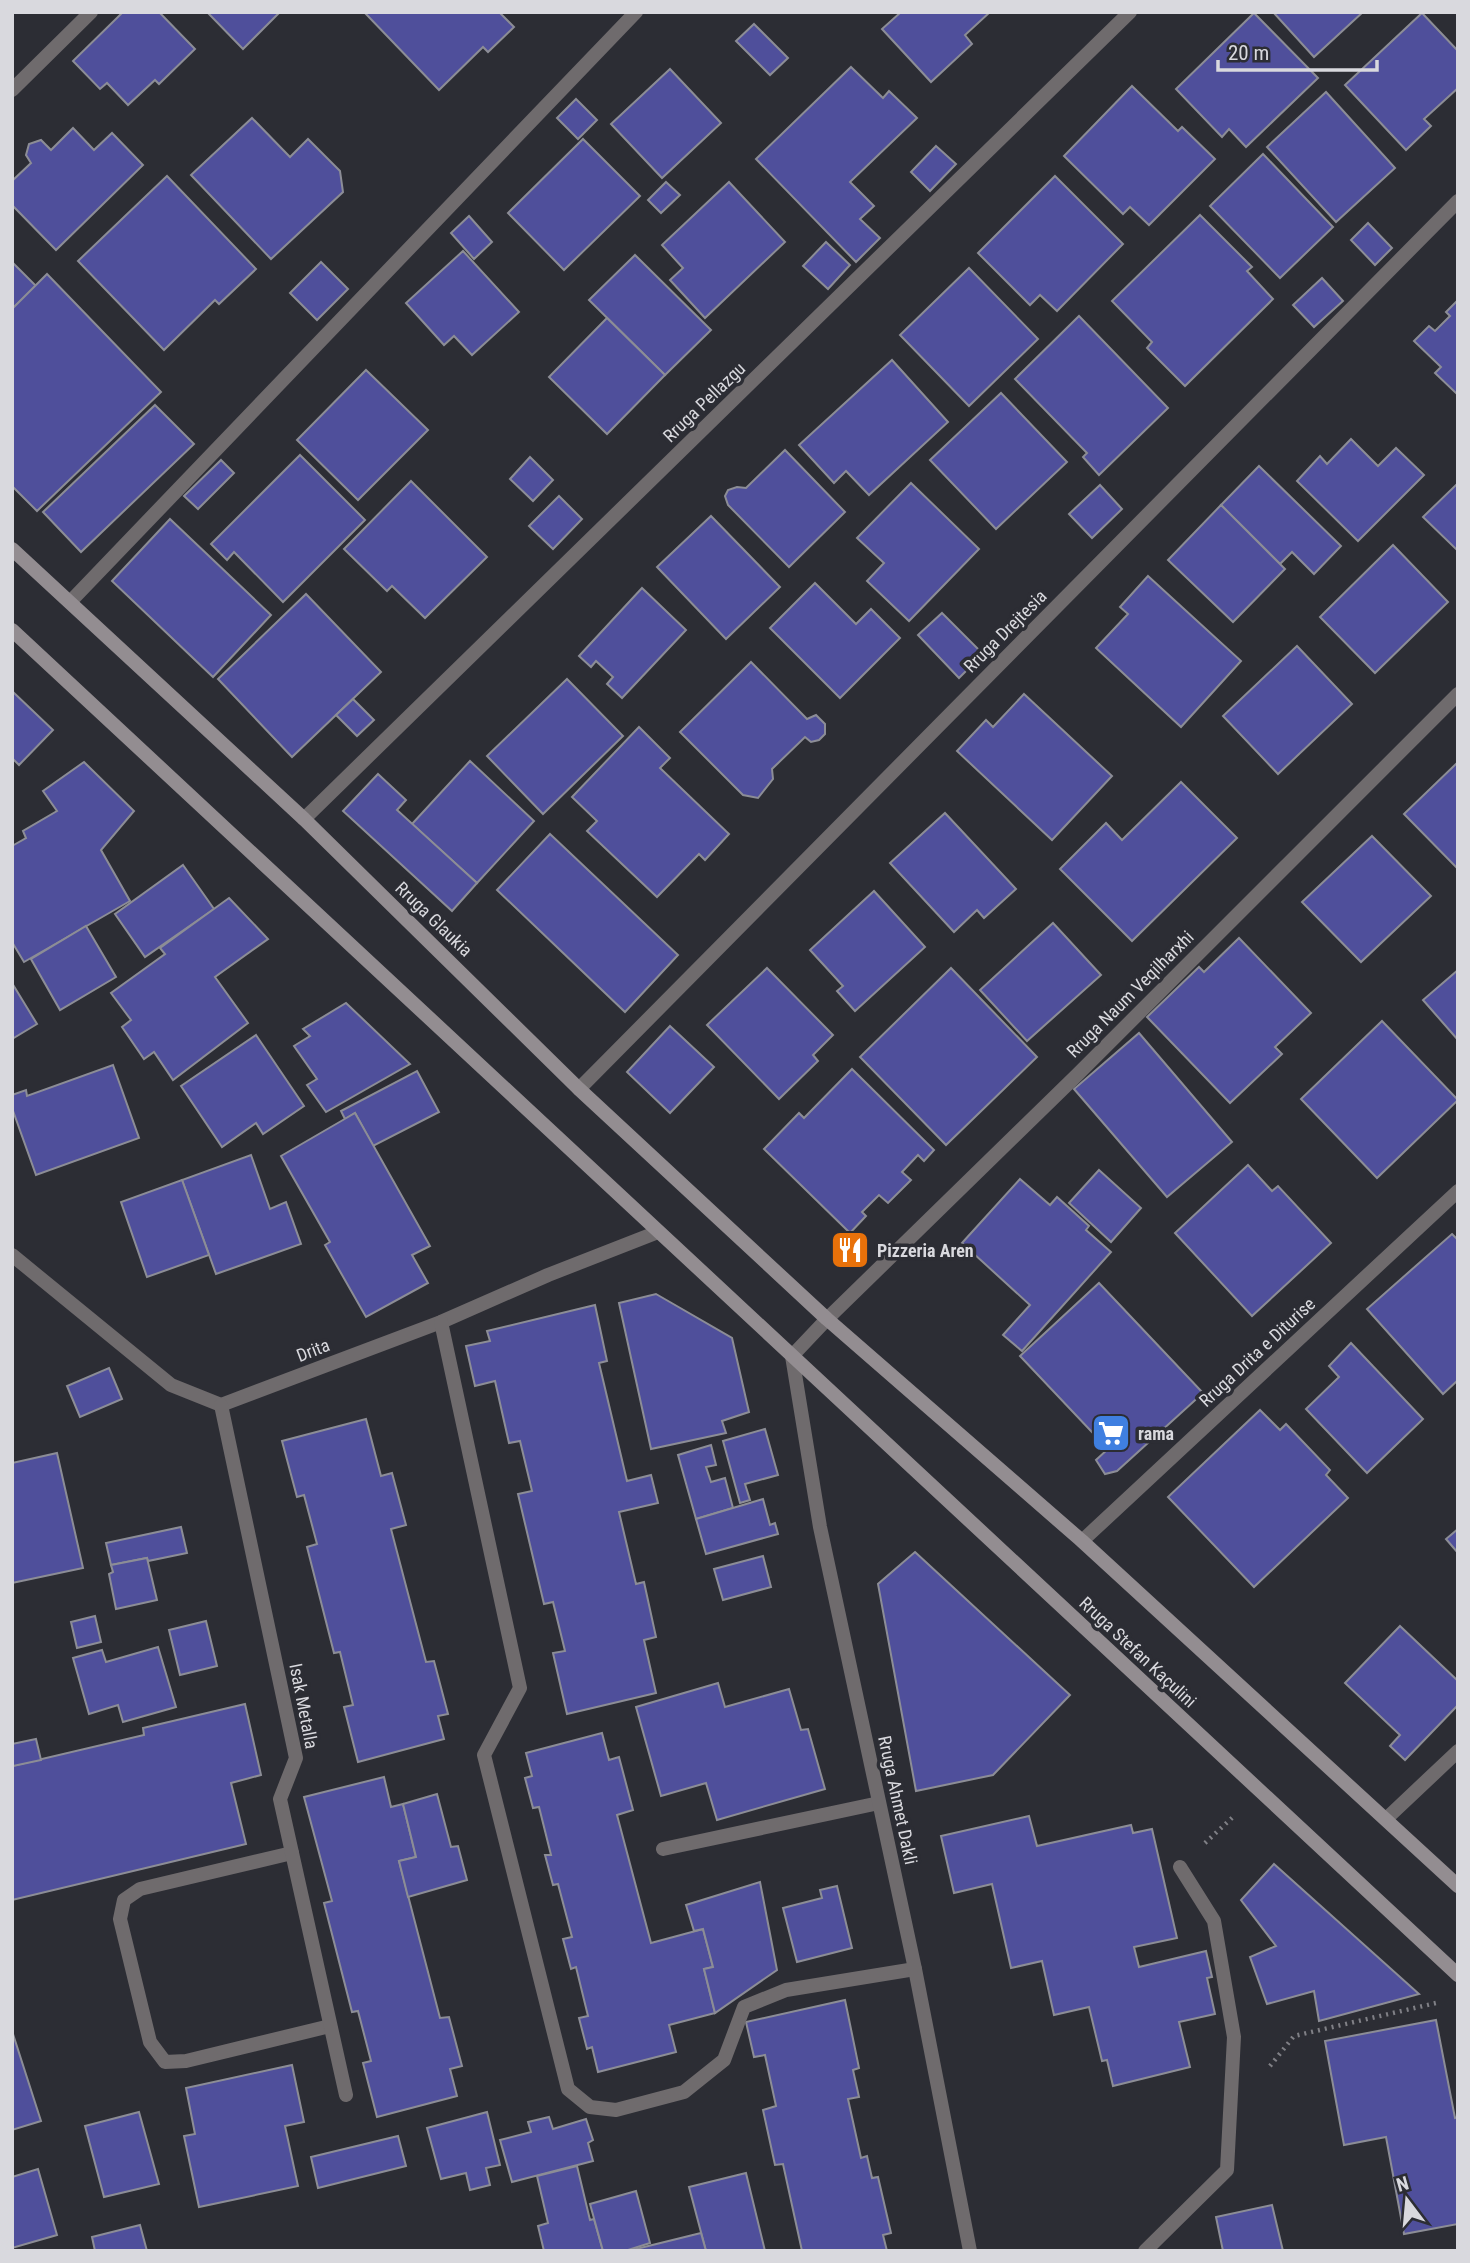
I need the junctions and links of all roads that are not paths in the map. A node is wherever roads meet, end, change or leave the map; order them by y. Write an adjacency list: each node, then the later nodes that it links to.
1 (91, 12): 4 (street)
2 (636, 12): 7 (street)
3 (1130, 12): 10 (street, Rruga Pellazgu)
4 (12, 90)
5 (1458, 201): 11 (street, Rruga Drejtesia)
6 (12, 549): 7 (main road, Rruga Glaukia)
7 (70, 602): 10 (main road, Rruga Glaukia)
8 (12, 630): 13 (main road)
9 (1458, 694): 15 (street, Rruga Naum Veqilharxhi)
10 (304, 819): 11 (main road, Rruga Glaukia)
11 (579, 1089): 15 (main road, Rruga Glaukia)
12 (1458, 1191): 19 (street, Rruga Drita e Diturise)
13 (658, 1232): 16 (street, Drita); 17 (main road)
14 (12, 1255): 18 (street)
15 (827, 1319): 17 (street, Rruga Naum Veqilharxhi); 19 (main road)
16 (441, 1322): 18 (street, Drita); 27 (street)
17 (792, 1356): 21 (street, Rruga Ahmet Dakli); 28 (main road, Rruga Stefan Kaçulini)
18 (221, 1405): 24 (street, Isak Metalla)
19 (1082, 1541): 22 (main road)
20 (1458, 1751): 22 (street)
21 (879, 1803): 23 (street); 27 (street, Rruga Ahmet Dakli)
22 (1386, 1819): 26 (main road)
23 (663, 1849)
24 (292, 1853): 29 (street, Isak Metalla); 29 (street)
25 (1180, 1867): 32 (street)
26 (1458, 1886)
27 (915, 1969): 31 (street, Rruga Ahmet Dakli)
28 (1458, 1975)
29 (330, 2026): 30 (street, Isak Metalla)
30 (346, 2095)
31 (970, 2251)
32 (1145, 2251)

